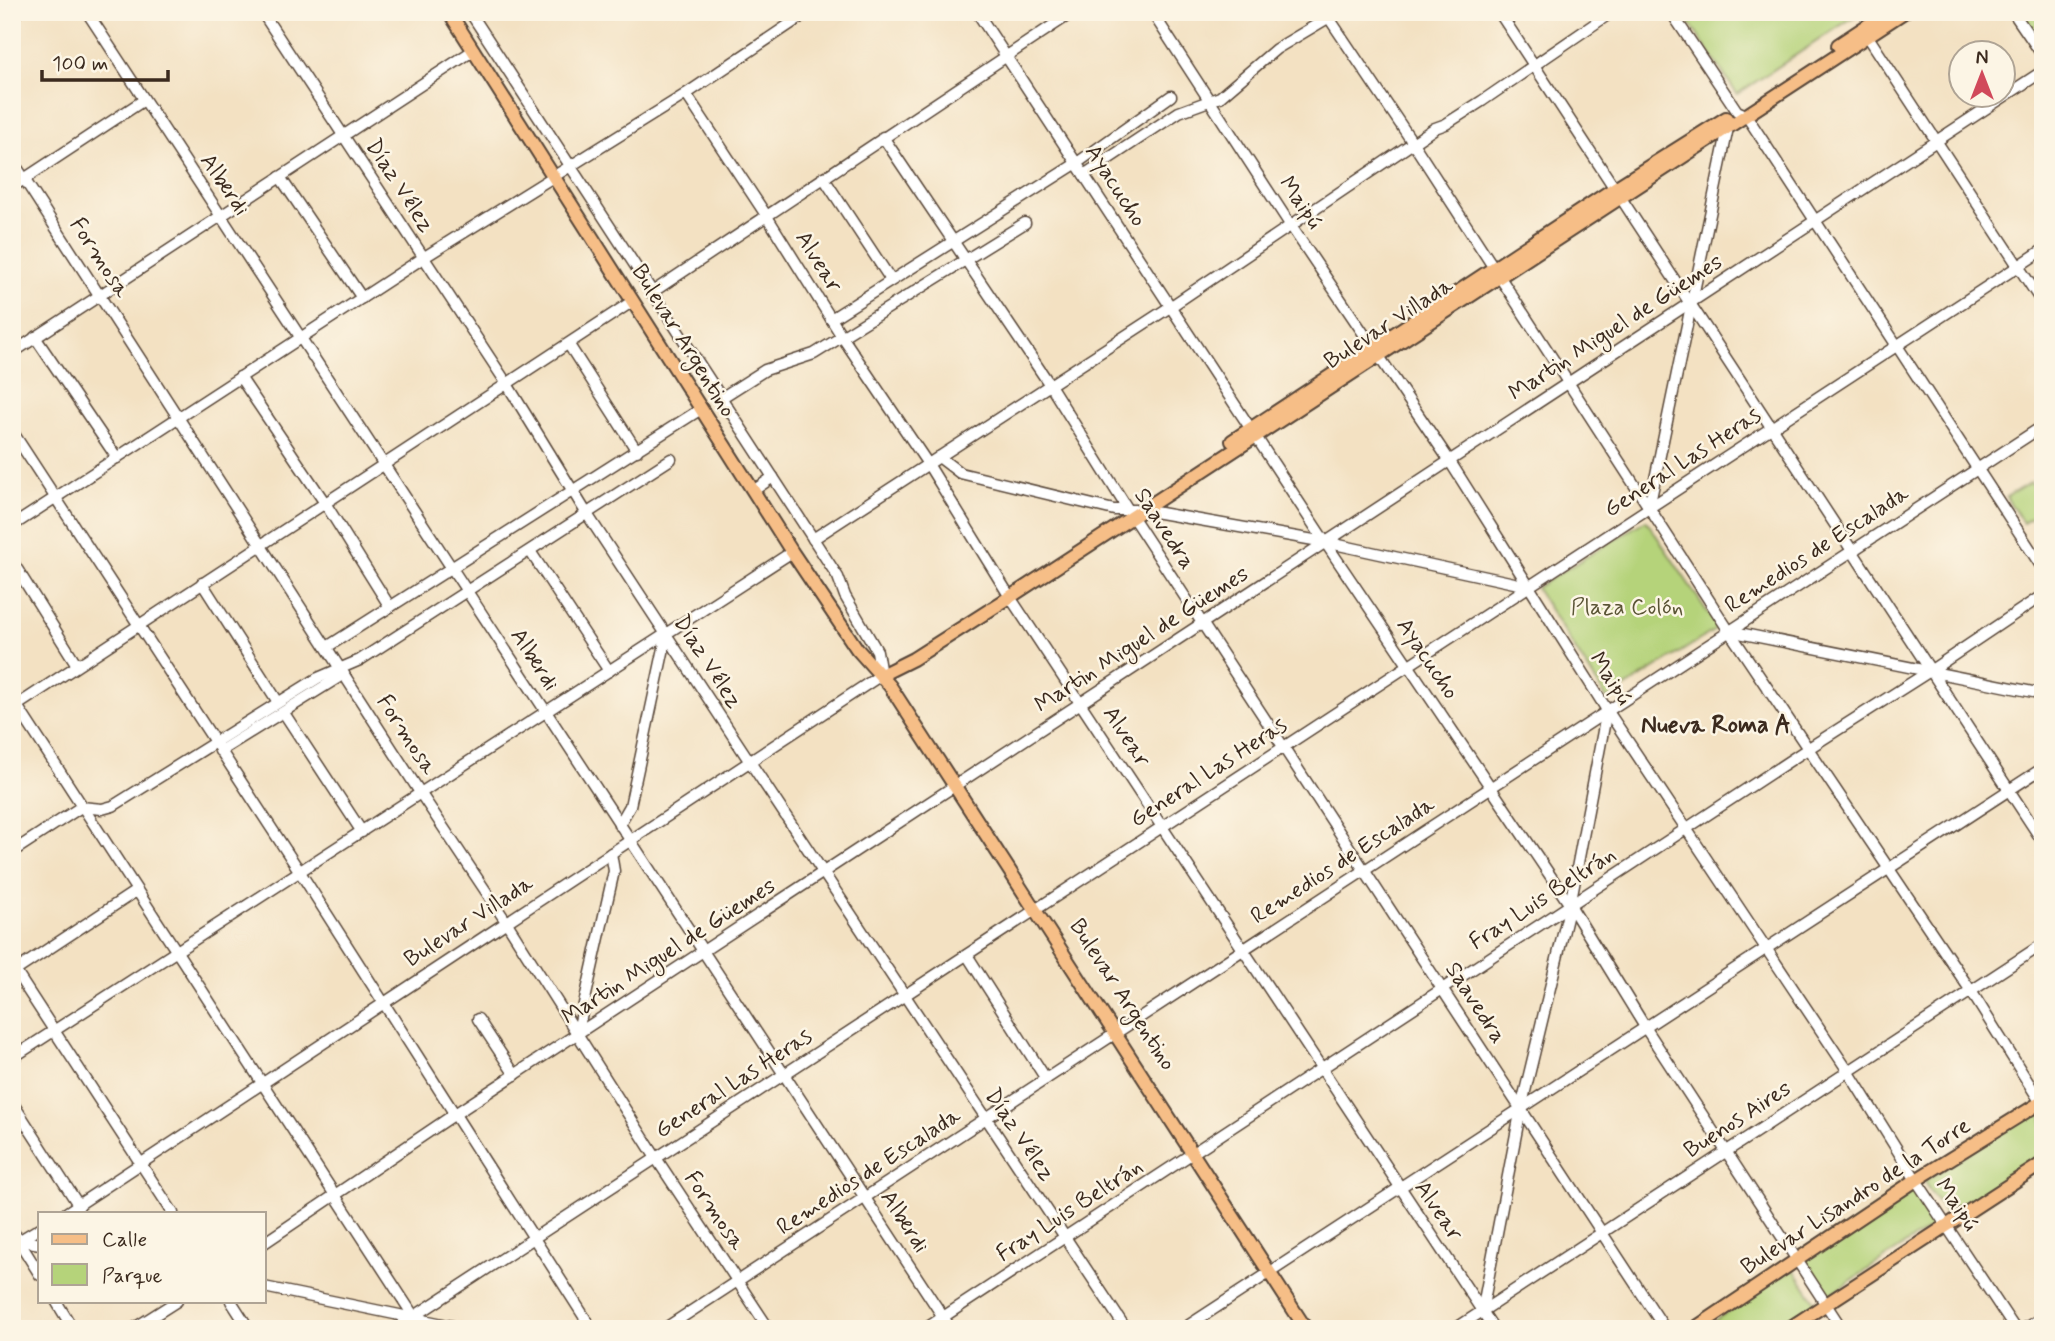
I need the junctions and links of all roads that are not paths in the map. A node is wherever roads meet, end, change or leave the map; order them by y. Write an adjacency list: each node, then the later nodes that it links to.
1 (18, 12): 18 (street)
2 (87, 12): 27 (street, Alberdi)
3 (262, 12): 30 (street, Díaz Vélez)
4 (449, 12): 20 (main road, Bulevar Argentino)
5 (470, 12): 36 (street)
6 (808, 12): 25 (street)
7 (977, 12): 21 (street, Ayacucho)
8 (1073, 12): 21 (street)
9 (1152, 12): 28 (street, Maipú)
10 (1338, 12): 17 (street)
11 (1499, 12): 23 (street)
12 (1612, 12): 23 (street)
13 (1671, 12): 29 (street)
14 (1888, 12): 19 (main road, Bulevar Villada)
15 (1903, 12): 19 (main road, Bulevar Villada)
16 (2013, 12): 22 (street)
17 (1327, 15): 28 (street); 33 (street)
18 (12, 16)
19 (1865, 32): 29 (main road, Bulevar Villada); 32 (street)
20 (474, 50): 30 (street); 38 (main road, Bulevar Argentino)
21 (1006, 55): 31 (street); 35 (street, Ayacucho)
22 (2043, 56)
23 (1534, 65): 33 (street); 43 (street)
24 (2043, 71): 32 (street, Martin Miguel de Güemes)
25 (686, 94): 36 (street); 45 (street, Alvear)
26 (1171, 96): 35 (street)
27 (144, 100): 41 (street); 44 (street, Alberdi)
28 (1210, 102): 37 (street); 48 (street, Maipú)
29 (1736, 117): 43 (main road, Bulevar Villada); 46 (street); 60 (street)
30 (343, 136): 39 (street); 51 (street, Díaz Vélez)
31 (883, 137): 40 (street); 49 (street, Saavedra)
32 (1937, 142): 46 (street, Martin Miguel de Güemes); 53 (street)
33 (1413, 143): 48 (street); 54 (street)
34 (12, 160): 41 (street, Formosa)
35 (1077, 163): 37 (street, Ayacucho); 49 (street)
36 (569, 167): 38 (street); 56 (street)
37 (1084, 175): 62 (street, Ayacucho)
38 (552, 176): 51 (street); 59 (main road, Bulevar Argentino)
39 (279, 177): 44 (street); 58 (street)
40 (823, 177): 45 (street); 55 (street)
41 (24, 179): 42 (street); 57 (street, Formosa)
42 (12, 187)
43 (1618, 192): 54 (main road, Bulevar Villada); 60 (street)
44 (221, 215): 57 (street); 65 (street, Alberdi)
45 (766, 215): 56 (street); 63 (street, Alvear)
46 (1814, 222): 60 (street, Martin Miguel de Güemes); 68 (street)
47 (1025, 223): 52 (street)
48 (1291, 226): 62 (street); 69 (street, Maipú)
49 (953, 242): 52 (street, Saavedra); 55 (street)
50 (2043, 250): 53 (street, General Las Heras)
51 (423, 258): 58 (street); 73 (street, Díaz Vélez)
52 (967, 260): 66 (street); 74 (street, Saavedra)
53 (2018, 266): 61 (street); 68 (street, General Las Heras)
54 (1497, 273): 69 (main road, Bulevar Villada); 72 (street)
55 (891, 280): 63 (street)
56 (651, 293): 75 (street)
57 (99, 294): 64 (street); 77 (street, Formosa)
58 (362, 298): 65 (street)
59 (633, 302): 67 (street); 76 (main road, Bulevar Argentino)
60 (1690, 303): 72 (street, Martin Miguel de Güemes); 79 (street); 95 (street)
61 (2043, 304)
62 (1170, 307): 74 (street); 81 (street, Ayacucho)
63 (831, 319): 66 (street, Alvear)
64 (36, 337): 70 (street); 84 (street)
65 (302, 337): 71 (street); 87 (street, Alberdi)
66 (843, 338): 75 (street); 88 (street, Alvear)
67 (569, 345): 73 (street); 82 (street)
68 (1896, 346): 79 (street, General Las Heras); 89 (street)
69 (1377, 351): 81 (main road, Bulevar Villada); 86 (street, Maipú)
70 (12, 352)
71 (240, 377): 77 (street); 94 (street)
72 (1568, 383): 86 (street, Martin Miguel de Güemes); 95 (street)
73 (507, 384): 87 (street); 91 (street, Díaz Vélez)
74 (1050, 386): 83 (street); 96 (street, Saavedra)
75 (721, 398): 90 (street)
76 (701, 409): 82 (street); 92 (main road, Bulevar Argentino)
77 (179, 417): 84 (street); 101 (street, Formosa)
78 (2043, 426): 89 (street, Remedios de Escalada)
79 (1772, 427): 95 (street, General Las Heras); 103 (street)
80 (12, 431): 93 (street)
81 (1253, 432): 96 (main road, Bulevar Villada); 100 (street, Ayacucho)
82 (637, 452): 91 (street)
83 (939, 457): 88 (street); 96 (street)
84 (117, 458): 93 (street)
85 (671, 458): 97 (street)
86 (1449, 460): 100 (street, Martin Miguel de Güemes); 109 (street, Maipú)
87 (384, 464): 94 (street); 106 (street, Alberdi)
88 (928, 464): 99 (street); 111 (street, Alvear)
89 (1976, 469): 103 (street, Remedios de Escalada); 107 (street)
90 (773, 477): 92 (street); 99 (street)
91 (573, 491): 97 (street, Díaz Vélez); 106 (street)
92 (753, 491): 104 (main road, Bulevar Argentino)
93 (56, 498): 98 (street); 117 (street)
94 (325, 503): 101 (street); 114 (street)
95 (1648, 508): 109 (street, General Las Heras); 118 (street)
96 (1134, 512): 100 (street); 111 (main road, Bulevar Villada); 116 (street, Saavedra)
97 (587, 514): 102 (street); 119 (street, Díaz Vélez)
98 (12, 526)
99 (813, 539): 113 (street)
100 (1325, 542): 109 (street); 116 (street, Martin Miguel de Güemes); 122 (street, Ayacucho)
101 (262, 545): 108 (street); 120 (street, Formosa)
102 (530, 551): 110 (street); 123 (street)
103 (1852, 551): 118 (street, Remedios de Escalada); 124 (street)
104 (792, 552): 115 (main road, Bulevar Argentino); 119 (street)
105 (12, 561): 121 (street)
106 (452, 569): 110 (street, Alberdi); 114 (street)
107 (2043, 569)
108 (202, 583): 117 (street); 128 (street)
109 (1528, 586): 122 (street, General Las Heras); 131 (street, Maipú)
110 (467, 591): 125 (street); 133 (street, Alberdi)
111 (1008, 593): 126 (main road, Bulevar Villada); 129 (street, Alvear)
112 (2043, 595): 124 (street, Fray Luis Beltrán)
113 (845, 596): 115 (street); 126 (street)
114 (390, 607): 120 (street)
115 (830, 608): 126 (main road, Bulevar Argentino)
116 (1202, 623): 129 (street, Martin Miguel de Güemes); 135 (street, Saavedra)
117 (139, 625): 121 (street); 134 (street)
118 (1729, 631): 124 (street); 131 (street, Remedios de Escalada); 136 (street)
119 (667, 634): 123 (street); 137 (street, Díaz Vélez); 144 (street)
120 (327, 647): 125 (street, Formosa)
121 (77, 665): 130 (street)
122 (1408, 666): 135 (street, General Las Heras); 140 (street, Ayacucho)
123 (609, 671): 133 (street)
124 (1930, 671): 127 (street); 136 (street, Fray Luis Beltrán); 141 (street)
125 (342, 672): 128 (street); 132 (street); 142 (street, Formosa)
126 (885, 681): 137 (street, Bulevar Villada); 139 (main road, Bulevar Argentino)
127 (2043, 694)
128 (278, 702): 134 (street)
129 (1081, 703): 139 (street, Martin Miguel de Güemes); 145 (street, Alvear)
130 (14, 704): 143 (street)
131 (1607, 710): 140 (street, Remedios de Escalada); 146 (street, Maipú); 157 (street)
132 (285, 713): 134 (street); 147 (street)
133 (545, 713): 142 (street); 144 (street, Alberdi)
134 (217, 747): 143 (street); 154 (street)
135 (1284, 747): 145 (street, General Las Heras); 153 (street, Saavedra)
136 (1809, 748): 146 (street, Fray Luis Beltrán); 152 (street)
137 (750, 762): 148 (street, Bulevar Villada); 155 (street, Díaz Vélez)
138 (2043, 768): 141 (street)
139 (956, 786): 155 (street, Martin Miguel de Güemes); 158 (main road, Bulevar Argentino)
140 (1490, 788): 153 (street, Remedios de Escalada); 157 (street, Ayacucho)
141 (2009, 789): 149 (street); 152 (street)
142 (421, 794): 147 (street); 159 (street, Formosa)
143 (81, 807): 150 (street); 156 (street)
144 (619, 825): 148 (street, Alberdi)
145 (1162, 827): 158 (street, General Las Heras); 162 (street, Alvear)
146 (1686, 830): 157 (street, Fray Luis Beltrán); 161 (street, Maipú)
147 (362, 832): 154 (street)
148 (629, 841): 151 (street, Bulevar Villada); 164 (street, Alberdi)
149 (2043, 842)
150 (12, 852)
151 (611, 853): 159 (street, Bulevar Villada); 175 (street)
152 (1887, 869): 161 (street); 168 (street)
153 (1364, 870): 162 (street, Remedios de Escalada); 167 (street, Saavedra)
154 (300, 872): 163 (street); 170 (street)
155 (824, 872): 164 (street, Martin Miguel de Güemes); 169 (street, Díaz Vélez)
156 (136, 891): 163 (street); 166 (street)
157 (1570, 905): 167 (street, Fray Luis Beltrán); 172 (street, Ayacucho); 185 (street)
158 (1037, 909): 165 (street, General Las Heras); 174 (main road, Bulevar Argentino)
159 (507, 923): 170 (street, Bulevar Villada); 175 (street, Formosa)
160 (2043, 944): 168 (street, Buenos Aires)
161 (1765, 949): 172 (street); 178 (street, Maipú)
162 (1243, 950): 174 (street, Remedios de Escalada); 177 (street, Alvear)
163 (176, 952): 173 (street); 182 (street)
164 (704, 952): 175 (street, Martin Miguel de Güemes); 179 (street, Alberdi)
165 (967, 955): 169 (street, General Las Heras); 181 (street)
166 (14, 969): 173 (street)
167 (1442, 988): 177 (street, Fray Luis Beltrán); 185 (street, Saavedra)
168 (1971, 991): 178 (street, Buenos Aires); 184 (street)
169 (905, 995): 179 (street, General Las Heras); 187 (street, Díaz Vélez)
170 (382, 1004): 182 (street, Bulevar Villada); 186 (street)
171 (478, 1019): 180 (street)
172 (1645, 1027): 185 (street); 189 (street, Ayacucho)
173 (55, 1030): 176 (street); 192 (street)
174 (1117, 1032): 181 (street, Remedios de Escalada); 188 (main road, Bulevar Argentino)
175 (577, 1035): 180 (street, Martin Miguel de Güemes); 190 (street, Formosa)
176 (12, 1058)
177 (1321, 1068): 188 (street, Fray Luis Beltrán); 194 (street, Alvear)
178 (1848, 1071): 189 (street, Buenos Aires); 193 (street, Maipú)
179 (784, 1074): 190 (street, General Las Heras); 196 (street, Alberdi)
180 (514, 1075): 186 (street, Martin Miguel de Güemes)
181 (1046, 1079): 187 (street, Remedios de Escalada)
182 (261, 1083): 192 (street, Bulevar Villada); 195 (street)
183 (12, 1102): 197 (street)
184 (2042, 1103): 193 (main road, Bulevar Lisandro de la Torre)
185 (1521, 1108): 194 (street); 203 (street, Saavedra); 218 (street)
186 (455, 1114): 195 (street, Martin Miguel de Güemes); 204 (street)
187 (985, 1119): 196 (street, Remedios de Escalada); 205 (street, Díaz Vélez)
188 (1195, 1151): 205 (street, Fray Luis Beltrán); 210 (main road, Bulevar Argentino)
189 (1726, 1151): 203 (street, Buenos Aires); 209 (street, Ayacucho)
190 (656, 1158): 204 (street, General Las Heras); 212 (street, Formosa)
191 (2043, 1163): 200 (main road)
192 (140, 1164): 197 (street, Bulevar Villada); 199 (street)
193 (1916, 1180): 200 (street, Maipú); 209 (main road, Bulevar Lisandro de la Torre)
194 (1399, 1188): 210 (street); 218 (street, Alvear)
195 (334, 1195): 207 (street, Martin Miguel de Güemes); 219 (street)
196 (865, 1198): 212 (street, Remedios de Escalada); 220 (street, Alberdi)
197 (79, 1206): 198 (street, Bulevar Villada)
198 (68, 1212)
199 (172, 1212)
200 (1945, 1224): 217 (main road); 243 (street, Maipú)
201 (38, 1229): 206 (street)
202 (12, 1230): 206 (street)
203 (1602, 1232): 218 (street, Buenos Aires); 239 (street, Saavedra)
204 (533, 1237): 219 (street, General Las Heras); 228 (street)
205 (1065, 1238): 220 (street, Fray Luis Beltrán); 233 (street, Díaz Vélez)
206 (15, 1241): 208 (street); 211 (street)
207 (266, 1242)
208 (38, 1244)
209 (1797, 1262): 217 (street, Ayacucho); 240 (main road, Bulevar Lisandro de la Torre)
210 (1272, 1270): 234 (street); 235 (main road, Bulevar Argentino); 236 (main road, Bulevar Argentino)
211 (38, 1272)
212 (737, 1281): 229 (street, Remedios de Escalada); 230 (street, Formosa)
213 (266, 1287): 219 (street)
214 (57, 1302): 222 (street)
215 (175, 1302): 223 (street)
216 (232, 1302): 224 (street)
217 (1826, 1304): 241 (main road); 242 (street, Ayacucho)
218 (1482, 1311): 237 (street, Buenos Aires); 238 (street, Alvear)
219 (414, 1317): 225 (street, General Las Heras); 226 (street); 227 (street)
220 (943, 1317): 231 (street, Fray Luis Beltrán); 232 (street, Alberdi)
221 (2043, 1317): 244 (street)
222 (73, 1329)
223 (133, 1329)
224 (249, 1329)
225 (395, 1329)
226 (422, 1329)
227 (467, 1329)
228 (592, 1329)
229 (664, 1329)
230 (769, 1329)
231 (925, 1329)
232 (951, 1329)
233 (1126, 1329)
234 (1183, 1329)
235 (1306, 1329)
236 (1316, 1329)
237 (1455, 1329)
238 (1493, 1329)
239 (1665, 1329)
240 (1694, 1329)
241 (1788, 1329)
242 (1842, 1329)
243 (2015, 1329)
244 (2024, 1329)

